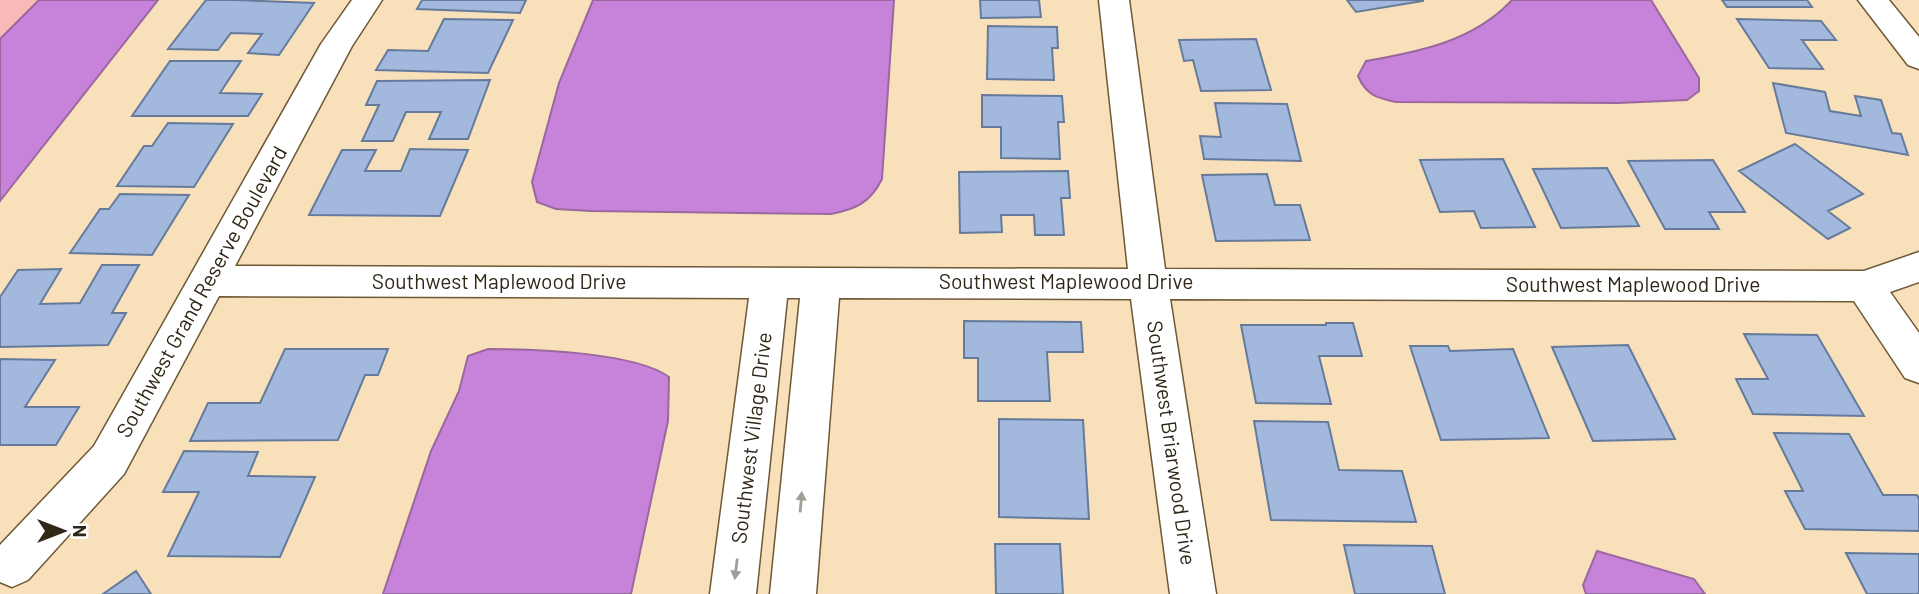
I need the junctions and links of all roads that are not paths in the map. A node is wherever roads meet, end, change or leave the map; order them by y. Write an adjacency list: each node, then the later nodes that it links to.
1 (367, 0): 7 (street, Southwest Grand Reserve Boulevard)
2 (1114, 0): 10 (street, Southwest Briarwood Drive)
3 (1880, 8): 4 (street); 5 (street)
4 (1919, 17)
5 (1919, 58)
6 (1919, 267): 11 (street, Southwest Maplewood Drive)
7 (209, 281): 8 (street, Southwest Maplewood Drive); 13 (street, Southwest Grand Reserve Boulevard)
8 (771, 282): 9 (street, Southwest Maplewood Drive); 14 (street, Southwest Village Drive, one-way to 14)
9 (821, 282): 10 (street, Southwest Maplewood Drive); 15 (street, one-way to 9)
10 (1148, 282): 11 (street, Southwest Maplewood Drive); 16 (street, Southwest Briarwood Drive)
11 (1865, 286): 12 (street)
12 (1919, 366)
13 (12, 565)
14 (733, 594)
15 (793, 594)
16 (1193, 594)

